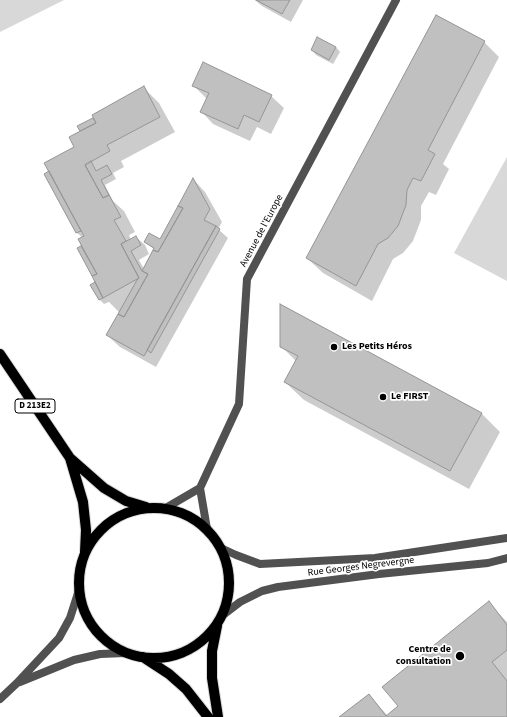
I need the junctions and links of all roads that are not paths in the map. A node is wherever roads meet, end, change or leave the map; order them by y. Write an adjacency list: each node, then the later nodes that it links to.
1 (393, 1): 4 (street, Avenue de l'Europe)
2 (0, 354): 3 (main road, D 213E2)
3 (70, 458): 5 (main road, D 213E2); 10 (main road, D 213E2)
4 (200, 488): 6 (street); 7 (street)
5 (148, 508): 6 (main road); 10 (main road)
6 (164, 508): 7 (main road)
7 (207, 529): 9 (main road)
8 (507, 538): 9 (street, Rue Georges Negrevergne)
9 (221, 548): 13 (main road)
10 (84, 554): 12 (main road)
11 (507, 558): 13 (street, Rue Georges Negrevergne)
12 (79, 590): 15 (main road); 17 (street)
13 (223, 615): 14 (main road)
14 (217, 625): 16 (main road); 20 (main road)
15 (126, 654): 16 (main road); 17 (street)
16 (142, 657): 19 (main road)
17 (17, 683): 18 (street)
18 (0, 699)
19 (208, 717)
20 (218, 717)

